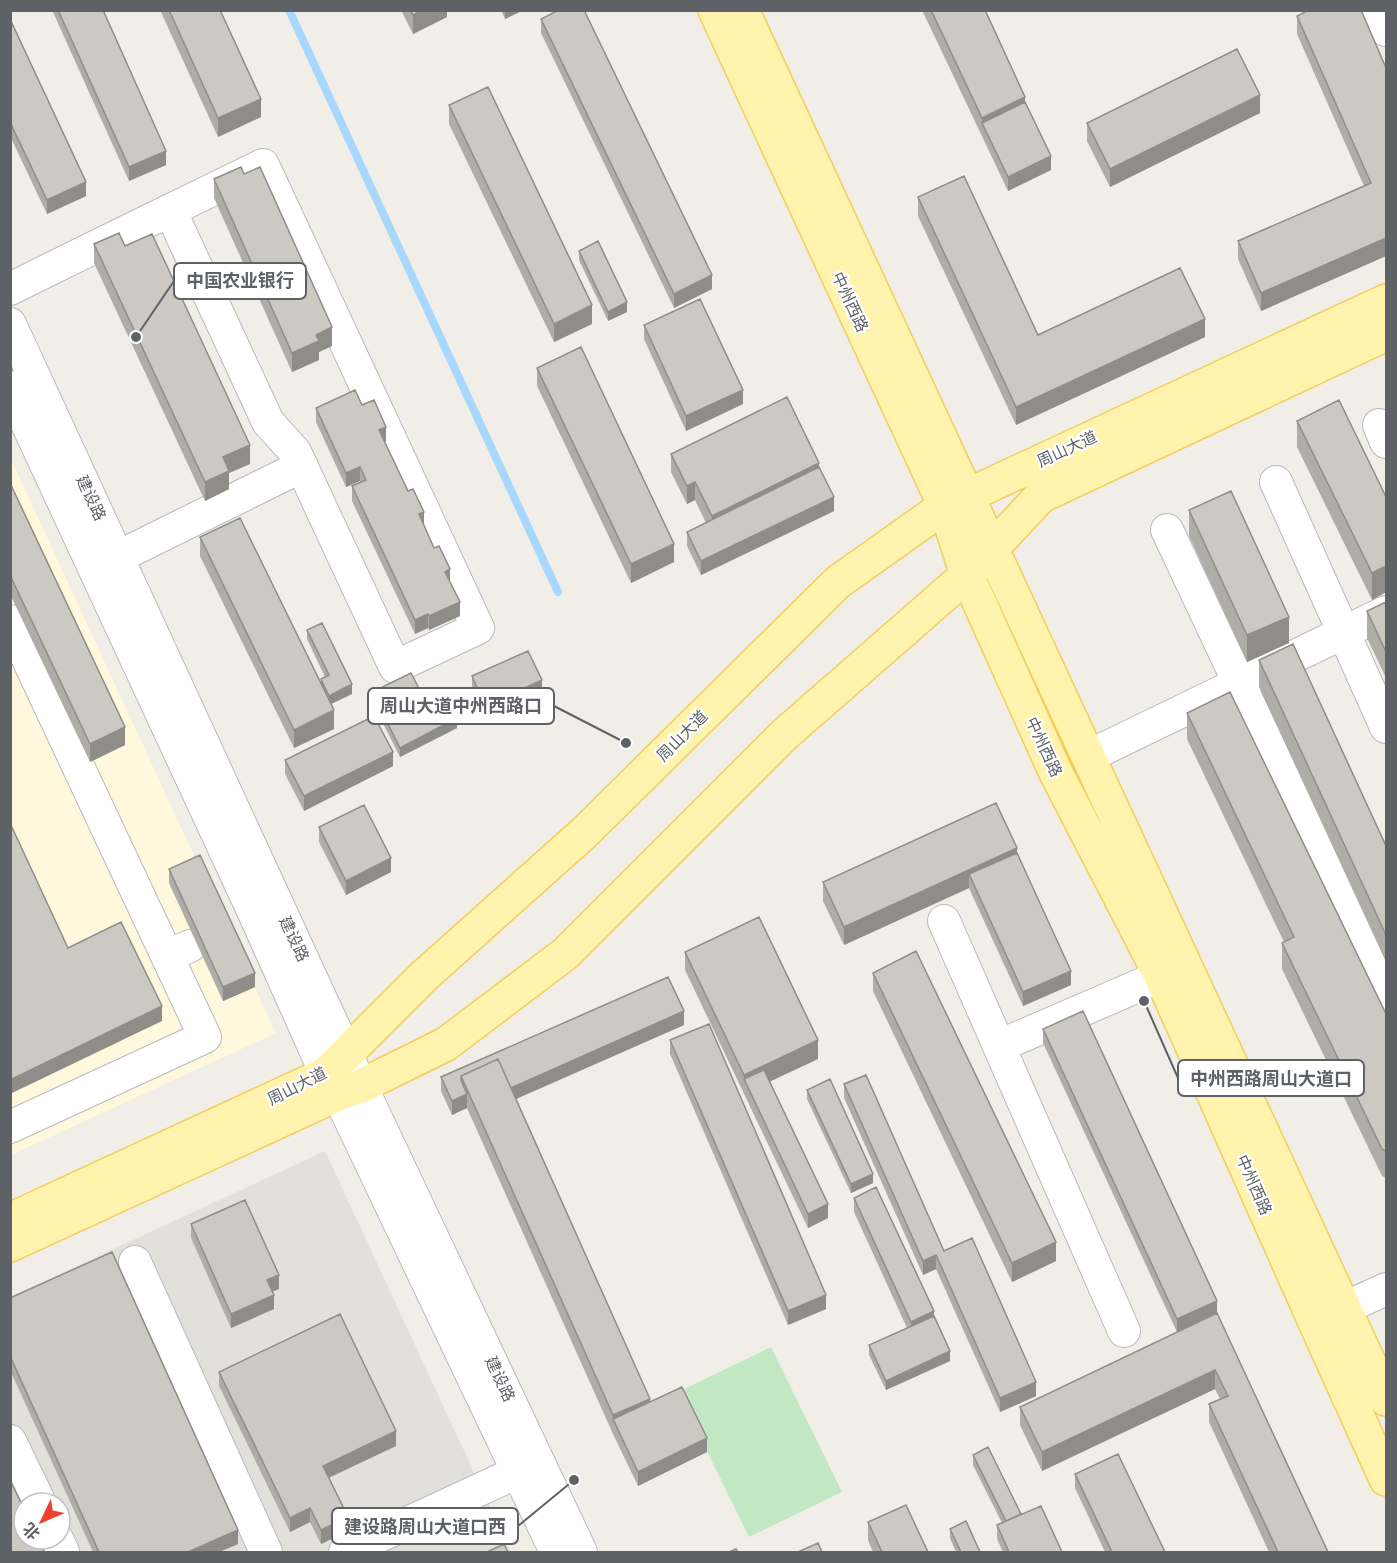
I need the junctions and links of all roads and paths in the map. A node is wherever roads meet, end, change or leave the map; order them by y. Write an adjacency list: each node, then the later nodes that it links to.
1 (714, 10): 13 (main road, 中州西路)
2 (742, 10): 13 (main road, 中州西路)
3 (1378, 10): 4 (street)
4 (1386, 30)
5 (170, 210): 6 (street); 11 (street); 11 (street)
6 (10, 289)
7 (1386, 300): 13 (main road, 周山大道)
8 (10, 324): 16 (street, 建设路)
9 (1386, 334): 15 (main road, 周山大道)
10 (10, 387): 24 (street, 建设路)
11 (302, 466): 16 (street)
12 (1276, 482): 20 (street)
13 (957, 500): 15 (main road, 中州西路); 17 (main road, 中州西路); 29 (main road, 周山大道)
14 (1167, 530): 21 (street)
15 (993, 548): 17 (main road, 周山大道); 23 (main road, 中州西路)
16 (118, 557): 24 (street, 建设路)
17 (967, 575): 26 (main road, 中州西路); 29 (main road, 周山大道)
18 (1386, 612): 20 (street)
19 (10, 621): 30 (street)
20 (1344, 633): 21 (street); 22 (street)
21 (1240, 682): 23 (street); 27 (street)
22 (1386, 727)
23 (1089, 756): 35 (main road, 中州西路)
24 (256, 915): 29 (street, 建设路)
25 (944, 921): 28 (street)
26 (1161, 976): 28 (street); 36 (main road, 中州西路)
27 (1386, 995)
28 (999, 1046): 37 (street)
29 (343, 1077): 31 (main road, 周山大道); 32 (main road, 周山大道); 40 (street, 建设路)
30 (10, 1128)
31 (10, 1220)
32 (10, 1245)
33 (135, 1262): 43 (street)
34 (1386, 1289): 35 (street)
35 (1344, 1308): 36 (street); 38 (main road, 中州西路)
36 (1315, 1322): 41 (main road, 中州西路)
37 (1124, 1331)
38 (1386, 1399)
39 (10, 1441): 42 (street)
40 (528, 1467): 44 (street); 45 (street, 建设路); 46 (street, 建设路)
41 (1386, 1479)
42 (34, 1491)
43 (266, 1552)
44 (345, 1552)
45 (556, 1552)
46 (582, 1552)

